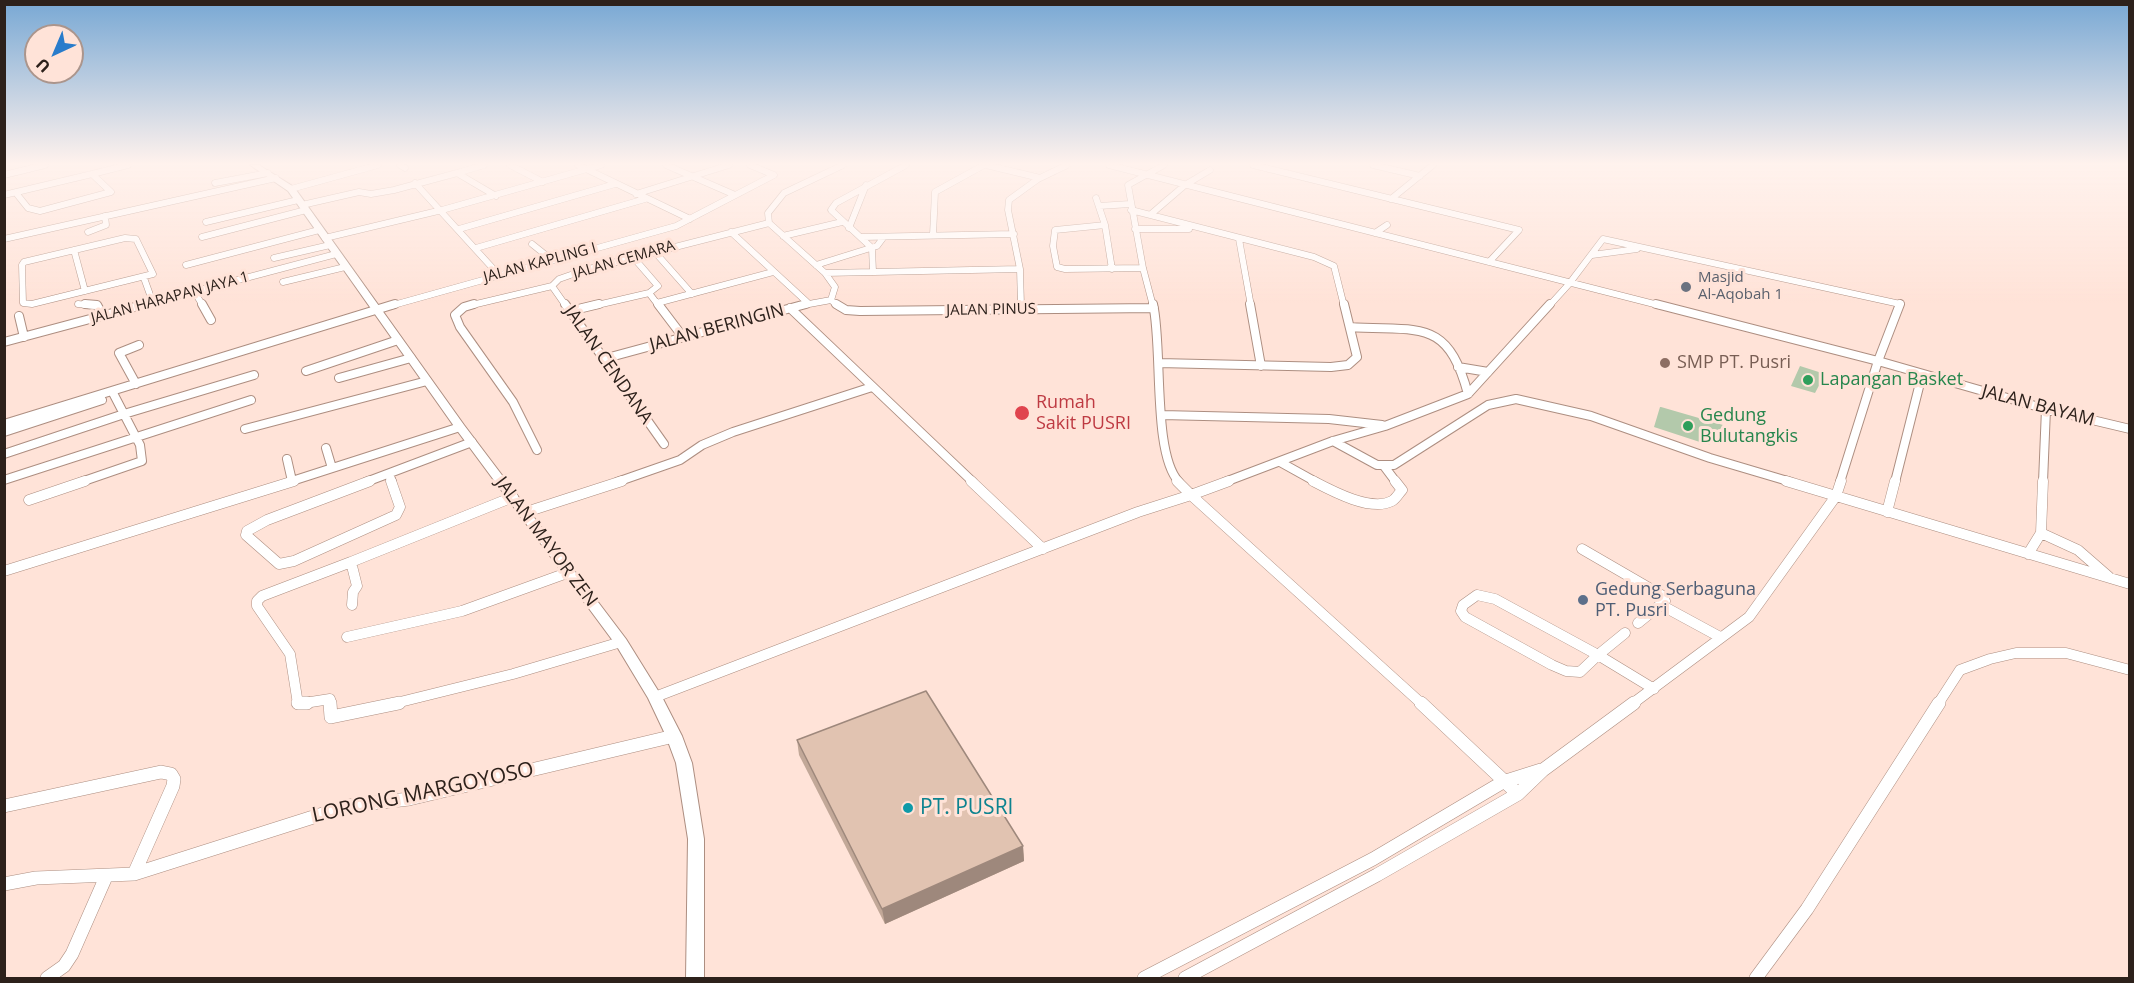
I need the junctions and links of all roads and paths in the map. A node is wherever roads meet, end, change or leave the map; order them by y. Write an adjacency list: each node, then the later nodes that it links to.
1 (126, 211): 23 (street)
2 (255, 211): 25 (street)
3 (272, 211): 40 (street)
4 (306, 211): 45 (street, JALAN MAYOR ZEN)
5 (439, 211): 45 (street)
6 (443, 211): 31 (street)
7 (522, 211): 31 (street)
8 (607, 211): 47 (street)
9 (671, 211): 24 (street)
10 (705, 211): 24 (street, JALAN KAPLING I)
11 (770, 211): 27 (street)
12 (832, 211): 26 (street)
13 (856, 211): 30 (street)
14 (935, 211): 38 (street)
15 (1008, 211): 37 (street)
16 (1101, 211): 28 (street)
17 (1131, 211): 32 (street)
18 (1140, 211): 22 (street)
19 (1155, 211): 22 (street)
20 (1287, 211): 36 (street, JALAN BAYAM)
21 (1438, 211): 56 (street)
22 (1150, 215): 33 (street)
23 (105, 216): 34 (street); 43 (street)
24 (690, 219): 55 (street, JALAN KAPLING I)
25 (206, 222)
26 (842, 222): 30 (street); 39 (street)
27 (769, 223): 35 (street, JALAN CEMARA); 39 (street)
28 (1105, 225): 62 (street); 62 (street)
29 (1387, 225): 36 (street)
30 (849, 228): 41 (street)
31 (459, 229): 47 (street)
32 (1135, 229): 33 (street); 60 (street)
33 (1201, 229): 44 (street)
34 (88, 232)
35 (731, 232): 51 (street, JALAN CEMARA); 63 (street)
36 (1375, 233): 56 (street, JALAN BAYAM)
37 (1014, 234): 38 (street); 61 (street)
38 (933, 235): 42 (street)
39 (783, 236): 58 (street)
40 (202, 237)
41 (862, 237): 42 (street); 48 (street)
42 (884, 238): 48 (street)
43 (4, 239)
44 (1239, 239): 88 (street); 99 (street)
45 (327, 242): 54 (street); 57 (street); 59 (street, JALAN MAYOR ZEN); 72 (street, JALAN HARAPAN JAYA 1)
46 (532, 244): 55 (street)
47 (476, 248): 66 (street)
48 (872, 248): 58 (street); 64 (street)
49 (1645, 248): 52 (street); 52 (street); 97 (street)
50 (74, 250): 67 (street); 71 (street); 71 (street)
51 (654, 251): 53 (street, JALAN CEMARA); 74 (street)
52 (1592, 255): 69 (street)
53 (633, 257): 70 (street, JALAN CEMARA); 73 (street)
54 (274, 258)
55 (552, 260): 66 (street, JALAN KAPLING I)
56 (1489, 262): 69 (street, JALAN BAYAM)
57 (186, 265)
58 (816, 265): 65 (street)
59 (345, 267): 68 (street); 84 (street, JALAN MAYOR ZEN)
60 (1143, 268): 62 (street); 81 (street)
61 (1020, 269): 64 (street); 82 (street)
62 (1112, 269)
63 (773, 272): 74 (street); 78 (street)
64 (873, 272): 65 (street)
65 (825, 273): 75 (street)
66 (498, 274): 84 (street, JALAN KAPLING I)
67 (144, 278): 71 (street); 76 (street)
68 (283, 282)
69 (1569, 284): 97 (street, JALAN BAYAM); 102 (street)
70 (552, 286): 83 (street, JALAN CENDANA); 126 (street, JALAN CEMARA)
71 (85, 291)
72 (195, 291): 76 (street, JALAN HARAPAN JAYA 1); 87 (street)
73 (649, 293): 77 (street); 83 (street)
74 (692, 294): 77 (street)
75 (831, 300): 78 (street, JALAN BERINGIN); 82 (street, JALAN PINUS)
76 (153, 303): 86 (street, JALAN HARAPAN JAYA 1)
77 (657, 303): 90 (street)
78 (808, 303): 80 (street, JALAN BERINGIN)
79 (78, 304): 86 (street)
80 (790, 308): 90 (street, JALAN BERINGIN); 108 (street)
81 (1154, 308): 82 (street, JALAN PINUS); 98 (street)
82 (1021, 309)
83 (570, 311): 96 (street, JALAN CENDANA)
84 (378, 312): 91 (street, JALAN MAYOR ZEN); 94 (street, JALAN KAPLING I)
85 (19, 316): 89 (street)
86 (103, 316): 89 (street, JALAN HARAPAN JAYA 1)
87 (211, 320)
88 (1350, 327): 99 (street); 100 (street)
89 (24, 337): 92 (street, JALAN HARAPAN JAYA 1)
90 (683, 337): 96 (street, JALAN BERINGIN)
91 (398, 340): 95 (street, JALAN MAYOR ZEN); 101 (street)
92 (4, 342)
93 (139, 345): 107 (street)
94 (237, 354): 107 (street); 109 (street)
95 (411, 358): 105 (street); 106 (street, JALAN MAYOR ZEN)
96 (603, 359): 124 (street, JALAN CENDANA)
97 (1878, 361): 104 (street, JALAN BAYAM); 136 (street)
98 (1159, 363): 99 (street); 114 (street)
99 (1261, 366)
100 (1458, 367): 102 (street); 110 (street)
101 (306, 370)
102 (1488, 372): 110 (street)
103 (254, 375): 113 (street)
104 (1922, 375): 112 (street, JALAN BAYAM); 139 (street)
105 (339, 378)
106 (427, 381): 117 (street, JALAN MAYOR ZEN); 118 (street)
107 (136, 384): 109 (street)
108 (872, 387): 140 (street); 142 (street)
109 (114, 394): 113 (street); 115 (street); 120 (street)
110 (1468, 394): 116 (street)
111 (251, 400): 121 (street)
112 (2046, 409): 119 (street, JALAN BAYAM); 141 (street)
113 (124, 414): 121 (street); 127 (street)
114 (1162, 415): 116 (street); 135 (street)
115 (4, 424)
116 (1385, 426): 122 (street)
117 (460, 427): 123 (street, JALAN MAYOR ZEN); 131 (street)
118 (245, 429)
119 (2130, 429)
120 (4, 432)
121 (136, 436): 133 (street); 138 (street)
122 (1333, 441): 129 (street); 130 (street)
123 (472, 442): 132 (street); 137 (street, JALAN MAYOR ZEN)
124 (664, 444)
125 (326, 448): 131 (street)
126 (537, 450)
127 (4, 454)
128 (288, 459): 134 (street)
129 (1280, 462): 130 (street); 135 (street)
130 (1384, 466): 136 (street)
131 (332, 468): 134 (street)
132 (389, 474): 132 (street)
133 (4, 480)
134 (292, 481): 146 (street)
135 (1191, 495): 142 (street); 163 (street)
136 (1836, 496): 139 (street); 155 (street)
137 (513, 497): 140 (street, JALAN MAYOR ZEN); 145 (street)
138 (29, 500)
139 (1887, 512): 144 (street)
140 (523, 513): 147 (street, JALAN MAYOR ZEN)
141 (2042, 533): 144 (street); 148 (street)
142 (1043, 549): 160 (street)
143 (1582, 549): 151 (street)
144 (2028, 554): 148 (street)
145 (351, 562): 150 (street); 156 (street)
146 (4, 571)
147 (567, 573): 154 (street); 156 (street, JALAN MAYOR ZEN)
148 (2110, 578): 149 (street)
149 (2130, 584)
150 (351, 605)
151 (1661, 605): 152 (street); 155 (street)
152 (1638, 623)
153 (1625, 633): 157 (street)
154 (347, 637)
155 (1720, 637): 159 (street)
156 (621, 642): 160 (street, JALAN MAYOR ZEN)
157 (1598, 655): 157 (street); 159 (street)
158 (2130, 670): 173 (street)
159 (1654, 689): 162 (street)
160 (655, 697): 161 (street, JALAN MAYOR ZEN)
161 (674, 736): 166 (street, LORONG MARGOYOSO); 170 (street, JALAN MAYOR ZEN)
162 (1543, 770): 163 (street); 164 (street)
163 (1503, 782): 164 (street); 171 (street)
164 (1518, 794): 172 (street)
165 (4, 806): 166 (street)
166 (134, 874): 167 (street, LORONG MARGOYOSO)
167 (105, 879): 168 (street, LORONG MARGOYOSO); 169 (street)
168 (4, 884)
169 (47, 978)
170 (695, 978)
171 (1144, 978)
172 (1185, 978)
173 (1756, 978)

